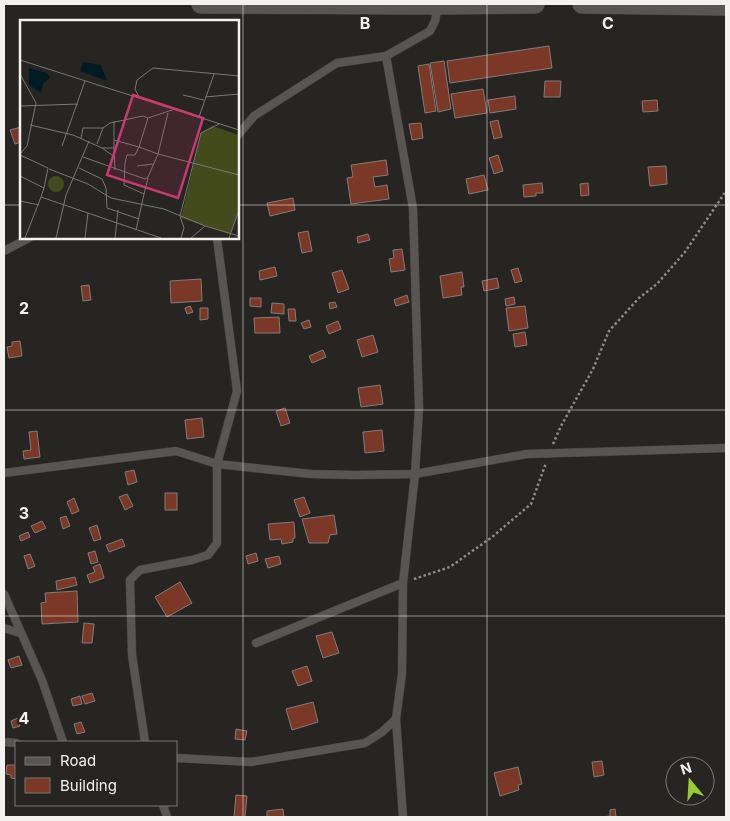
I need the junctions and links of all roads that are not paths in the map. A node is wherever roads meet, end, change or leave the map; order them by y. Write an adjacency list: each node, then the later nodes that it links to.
1 (201, 4): 5 (street)
2 (535, 4): 5 (street)
3 (582, 4): 4 (street)
4 (687, 4): 6 (street)
5 (438, 5): 7 (lane)
6 (726, 6)
7 (386, 56): 8 (lane); 15 (lane)
8 (239, 134)
9 (27, 239): 11 (lane)
10 (218, 239): 13 (lane)
11 (4, 251)
12 (726, 448): 15 (lane)
13 (217, 464): 14 (lane); 15 (lane); 23 (lane)
14 (4, 473)
15 (415, 474): 16 (lane)
16 (403, 583): 20 (lane); 21 (lane)
17 (4, 594): 19 (lane)
18 (4, 628): 19 (lane)
19 (20, 632): 22 (lane)
20 (256, 643)
21 (396, 719): 24 (lane); 25 (lane)
22 (63, 741)
23 (145, 741)
24 (178, 758)
25 (403, 817)

